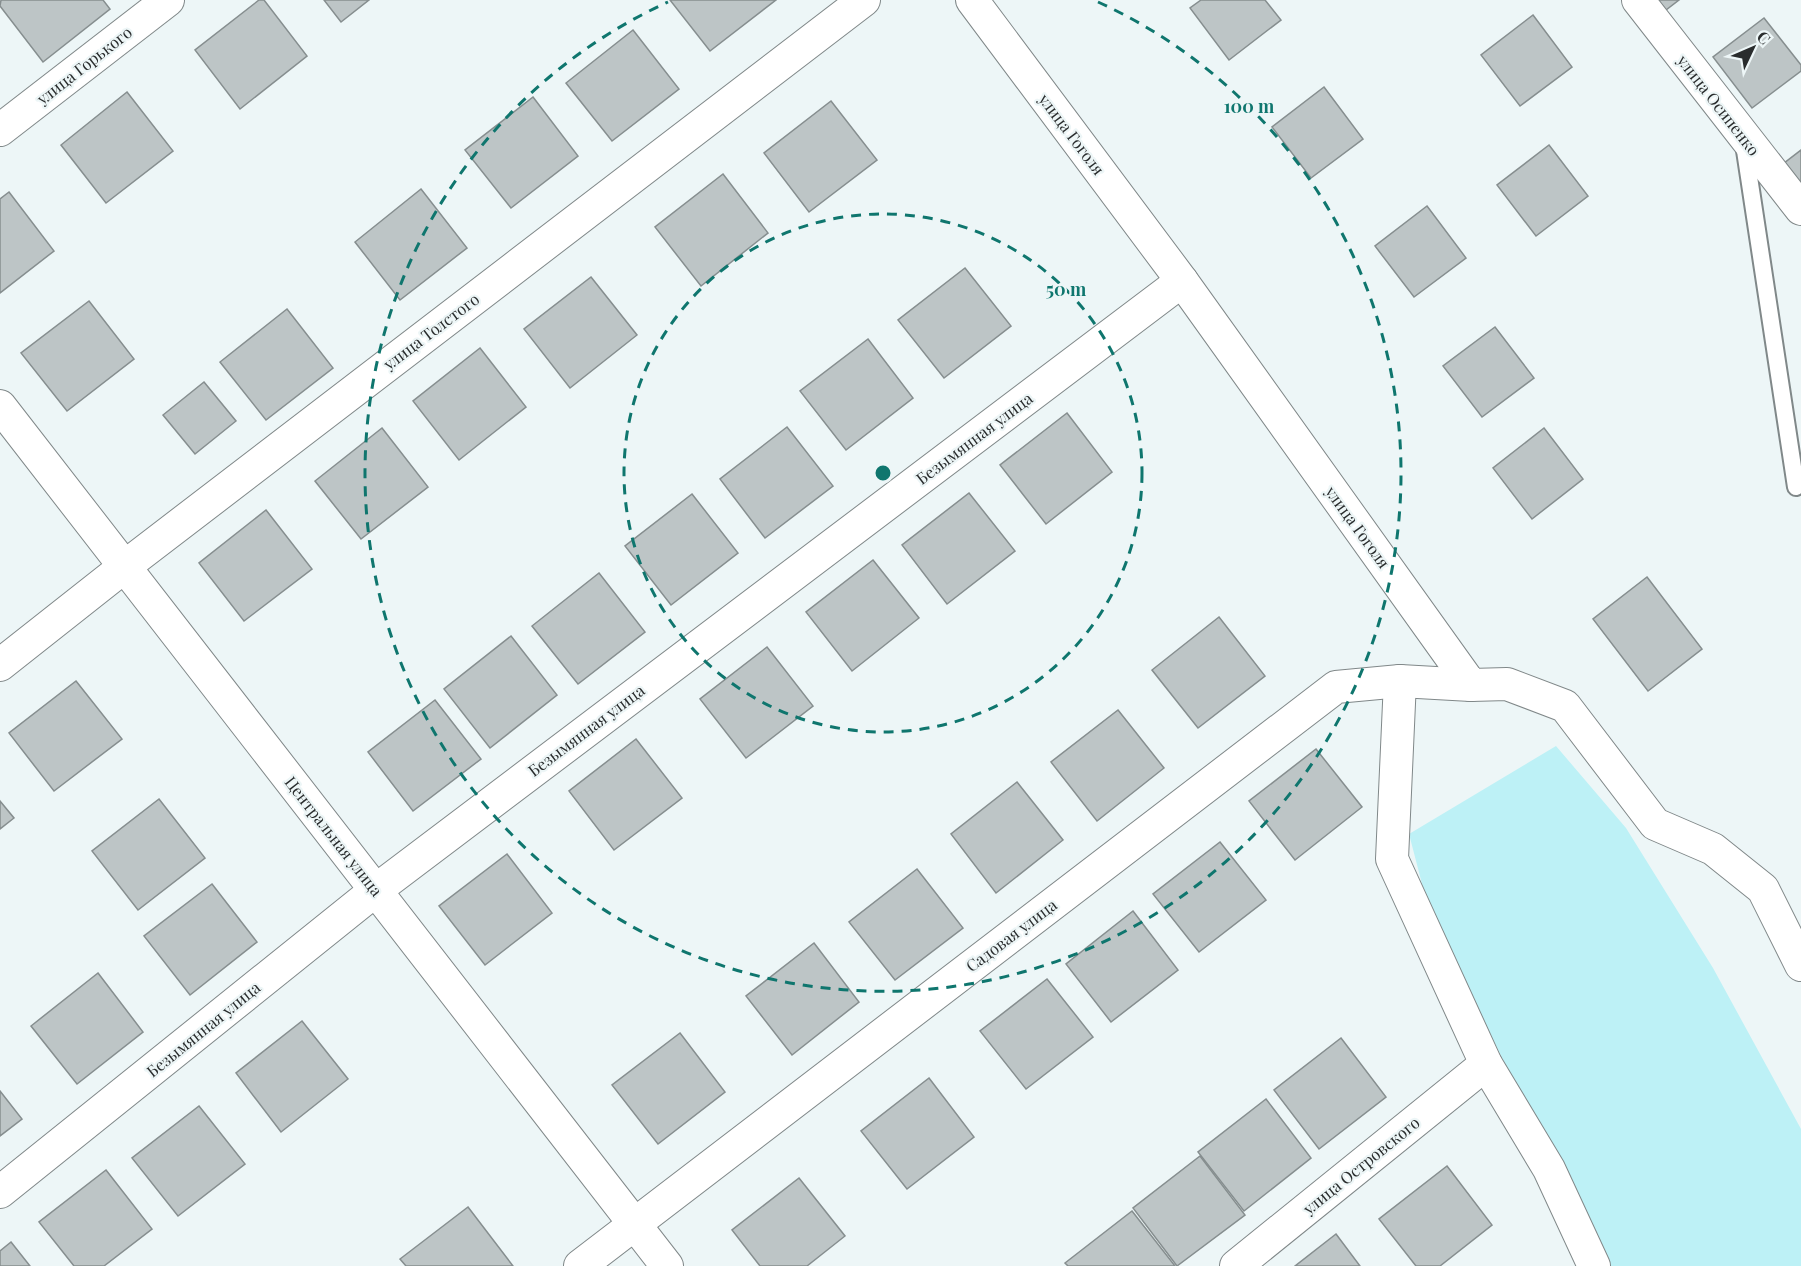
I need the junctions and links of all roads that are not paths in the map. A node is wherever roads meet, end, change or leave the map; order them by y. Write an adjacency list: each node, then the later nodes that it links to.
1 (168, 0): 5 (street, улица Горького)
2 (864, 0): 11 (street, улица Толстого)
3 (972, 0): 8 (street, улица Гоголя)
4 (1638, 0): 6 (street, улица Осипенко)
5 (0, 130)
6 (1743, 137): 7 (street, улица Осипенко); 10 (lane)
7 (1801, 209)
8 (1182, 281): 14 (street, улица Гоголя); 15 (street, Безымянная улица)
9 (0, 406): 11 (street, Центральная улица)
10 (1796, 487)
11 (124, 567): 12 (street, улица Толстого); 15 (street, Центральная улица)
12 (0, 665)
13 (1400, 681): 14 (street, Садовая улица); 17 (street); 19 (street, Садовая улица)
14 (1471, 685): 16 (street)
15 (375, 890): 18 (street, Безымянная улица); 19 (street, Центральная улица)
16 (1801, 965)
17 (1486, 1064): 22 (street, улица Островского); 23 (street)
18 (0, 1192)
19 (634, 1223): 20 (street, Садовая улица); 21 (street, Центральная улица)
20 (580, 1266)
21 (667, 1266)
22 (1236, 1266)
23 (1593, 1266)

